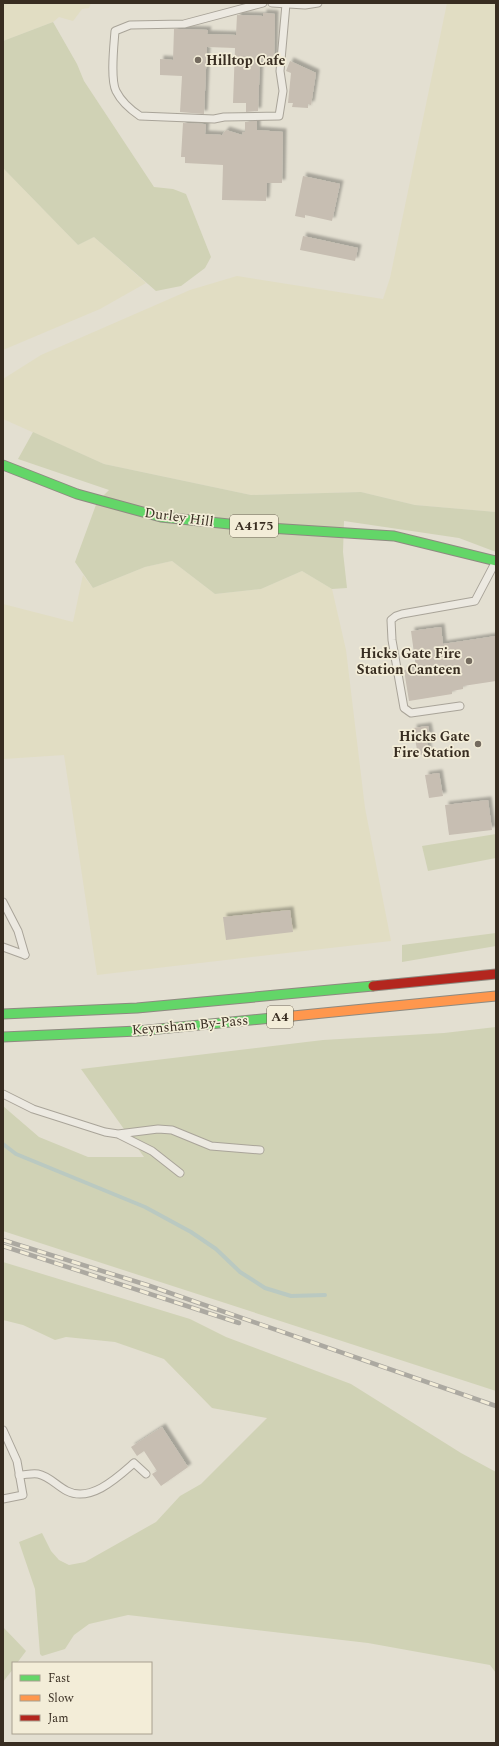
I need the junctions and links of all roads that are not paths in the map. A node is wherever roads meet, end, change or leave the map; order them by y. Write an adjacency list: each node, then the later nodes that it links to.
1 (263, 3): 4 (lane)
2 (272, 3): 4 (lane)
3 (318, 3): 4 (lane)
4 (286, 4)
5 (3, 465): 6 (main road, Durley Hill / A4175)
6 (496, 561): 7 (lane)
7 (460, 706)
8 (3, 902): 9 (lane)
9 (3, 947)
10 (496, 974): 12 (main road, Keynsham By-Pass / A4)
11 (496, 996): 13 (main road, Keynsham By-Pass / A4)
12 (3, 1014)
13 (3, 1037)
14 (3, 1094): 15 (lane)
15 (118, 1134): 16 (lane); 17 (lane)
16 (260, 1150)
17 (180, 1173)
18 (3, 1430): 20 (lane)
19 (146, 1474): 20 (lane)
20 (19, 1475): 21 (lane)
21 (3, 1499)

